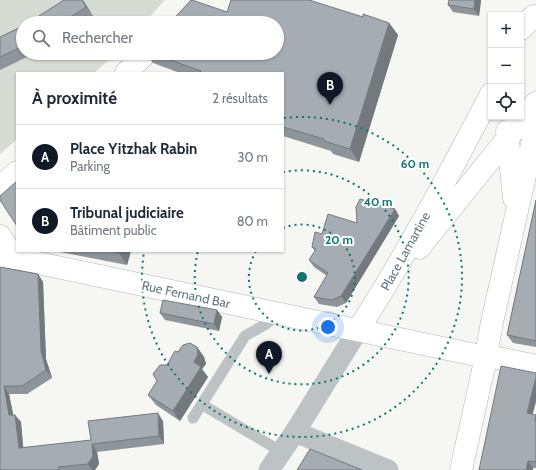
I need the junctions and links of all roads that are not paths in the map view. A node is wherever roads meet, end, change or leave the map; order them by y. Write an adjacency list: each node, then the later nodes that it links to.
1 (139, 60): 2 (street)
2 (127, 72)
3 (488, 100): 13 (street, Place Lamartine)
4 (536, 103): 7 (street, Place Lamartine)
5 (505, 120): 7 (street)
6 (536, 126): 10 (street)
7 (507, 138): 10 (street); 13 (street, Place Lamartine)
8 (16, 173): 9 (street)
9 (0, 187)
10 (516, 215): 16 (street)
11 (0, 236): 12 (street, Rue Fernand Bar)
12 (7, 259): 14 (street, Rue Fernand Bar)
13 (381, 295): 15 (street)
14 (280, 313): 15 (street, Rue Fernand Bar); 18 (lane)
15 (358, 330): 16 (street); 20 (street)
16 (487, 356): 17 (street); 24 (street)
17 (536, 366)
18 (202, 404): 19 (lane); 21 (lane)
19 (193, 418)
20 (295, 432): 21 (street); 23 (street)
21 (282, 452): 22 (street)
22 (269, 470)
23 (388, 470)
24 (461, 470)

